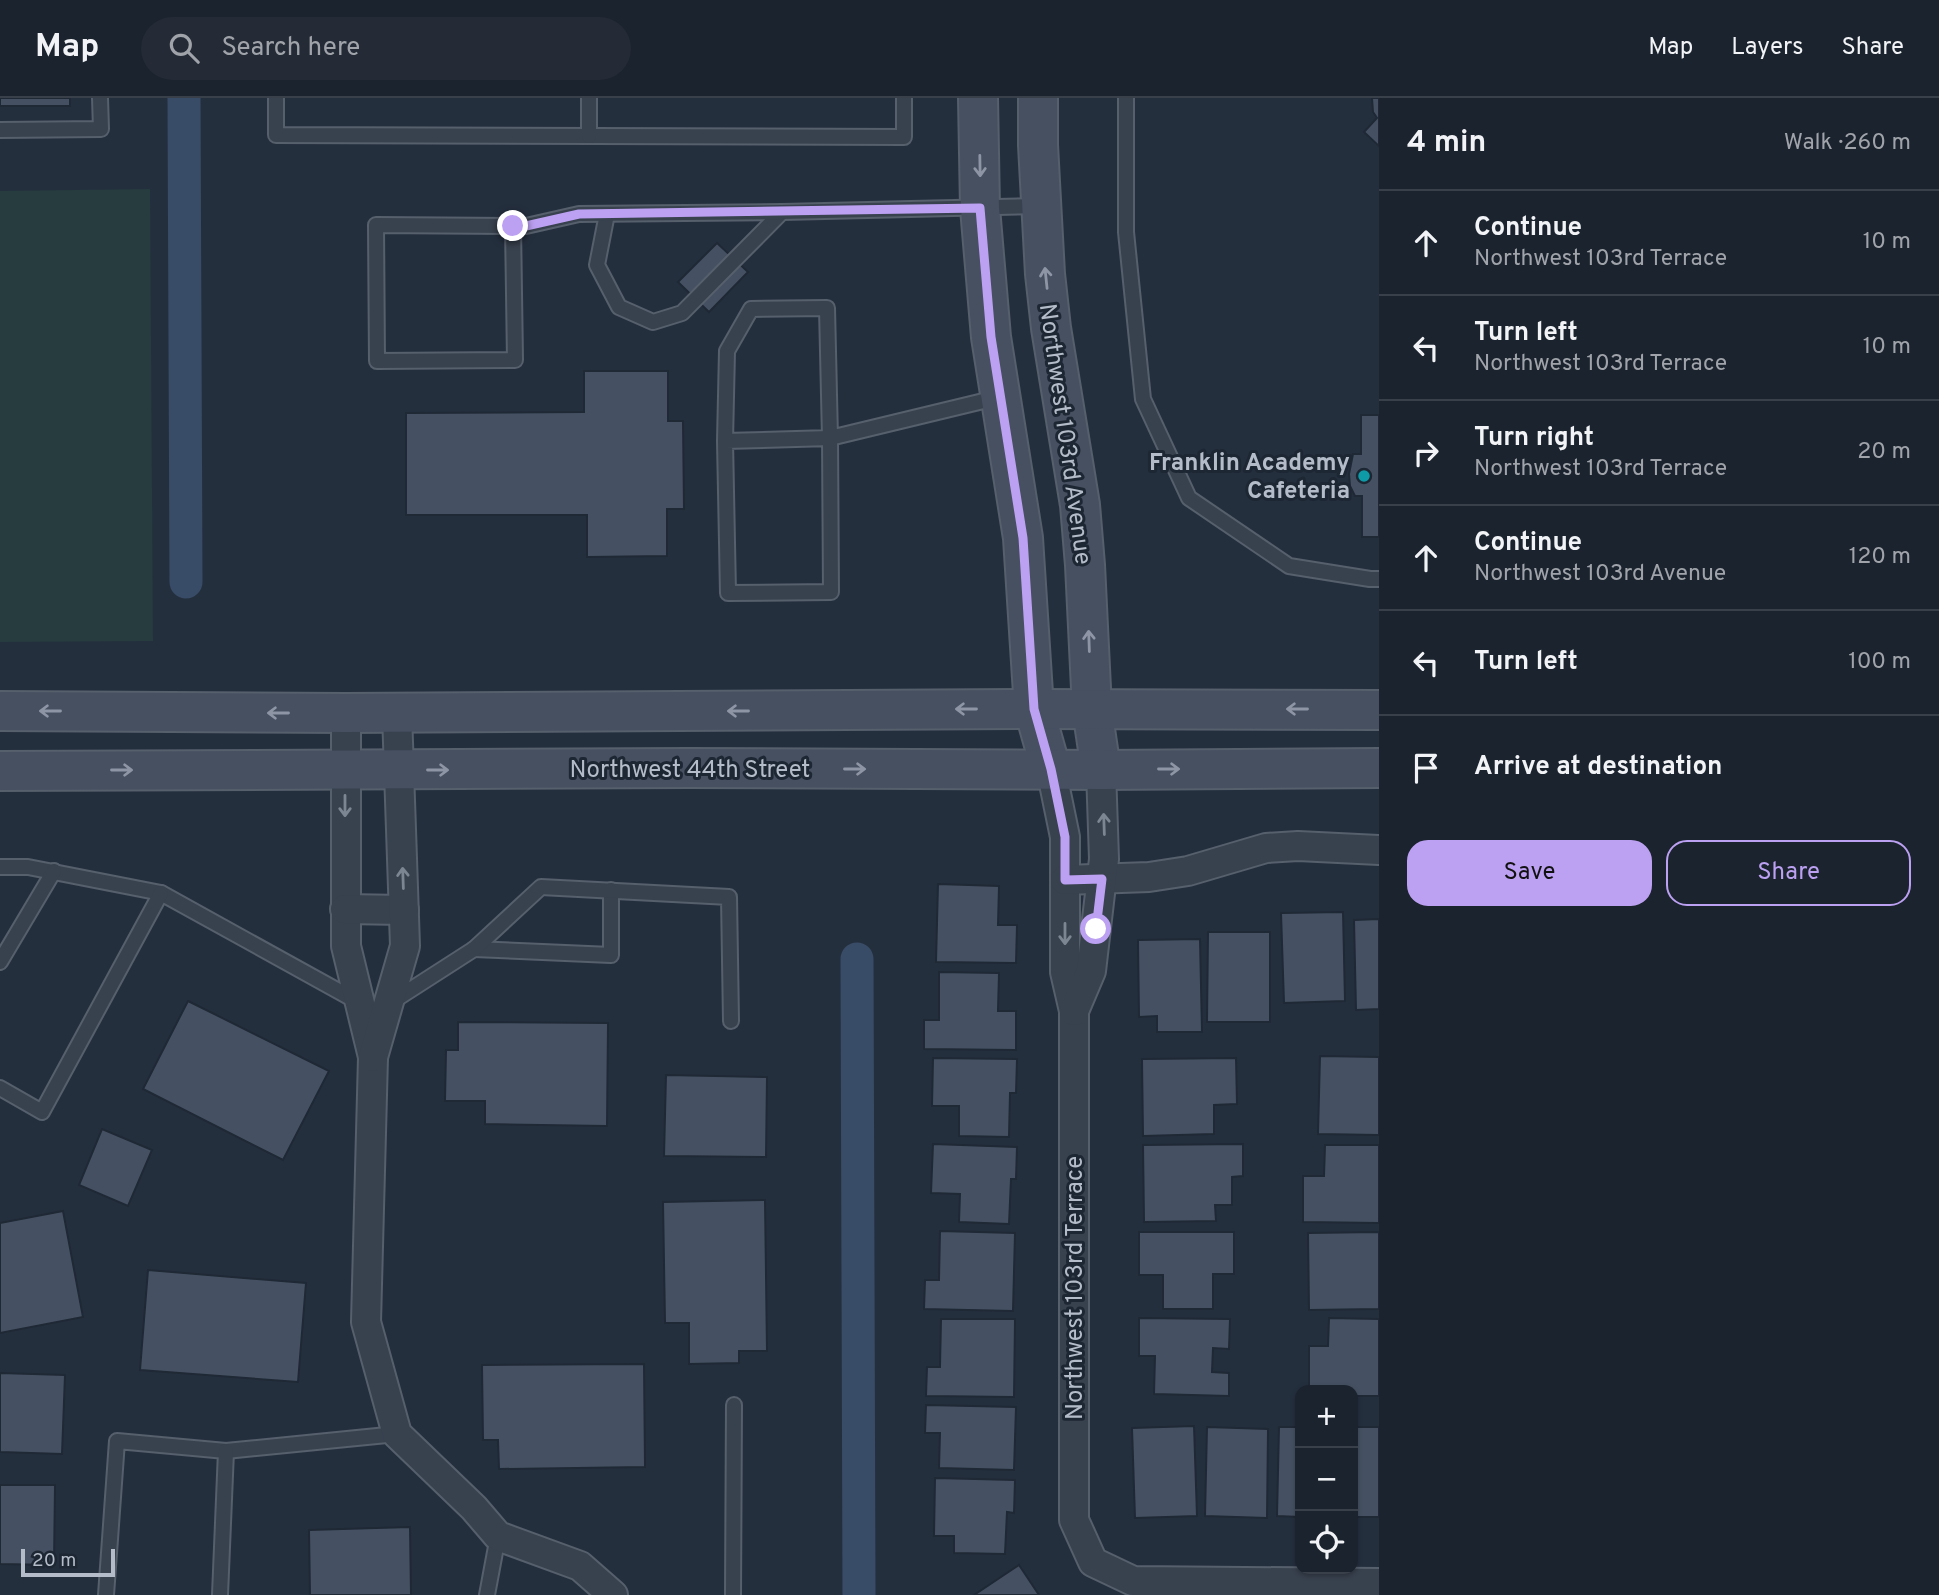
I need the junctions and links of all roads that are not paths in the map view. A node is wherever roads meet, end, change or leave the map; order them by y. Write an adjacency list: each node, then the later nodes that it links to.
1 (100, 98): 8 (lane)
2 (276, 98): 9 (lane)
3 (589, 98): 9 (lane)
4 (904, 98): 9 (lane)
5 (978, 98): 11 (street, one-way to 11)
6 (1038, 98): 10 (street, Northwest 103rd Avenue)
7 (1126, 98): 18 (lane)
8 (0, 130)
9 (589, 136)
10 (1041, 206): 11 (lane); 20 (street, Northwest 103rd Avenue, one-way to 10)
11 (980, 208): 12 (lane); 15 (street)
12 (782, 212): 13 (lane); 13 (lane)
13 (607, 214): 14 (lane)
14 (513, 226): 14 (lane)
15 (1001, 397): 16 (lane); 19 (street)
16 (830, 439): 17 (lane); 17 (lane); 17 (lane)
17 (725, 441)
18 (1379, 579)
19 (1034, 709): 20 (street); 24 (street, one-way to 24); 27 (street)
20 (1092, 709): 22 (street, one-way to 20); 28 (street, Northwest 103rd Avenue)
21 (0, 710): 23 (street, one-way to 21)
22 (1379, 710)
23 (346, 713): 24 (street); 26 (street)
24 (397, 713): 30 (street)
25 (1379, 768): 28 (street, Northwest 44th Street, one-way to 25)
26 (346, 769): 29 (street, Northwest 44th Street, one-way to 26); 30 (street, Northwest 44th Street); 38 (street, one-way to 38)
27 (1051, 769): 28 (street, Northwest 44th Street); 30 (street, Northwest 44th Street, one-way to 27); 35 (street, Northwest 103rd Terrace)
28 (1101, 770): 34 (street, Northwest 103rd Terrace, one-way to 28)
29 (0, 771)
30 (399, 771): 39 (street, one-way to 30)
31 (1379, 850): 34 (street)
32 (0, 867): 33 (lane)
33 (54, 871): 37 (lane); 41 (lane)
34 (1102, 879): 35 (street); 44 (street, Northwest 103rd Terrace)
35 (1065, 880): 44 (street, Northwest 103rd Terrace, one-way to 44)
36 (611, 890): 40 (lane); 40 (lane); 45 (lane)
37 (161, 893): 42 (lane); 47 (lane)
38 (345, 909): 39 (street); 42 (street)
39 (404, 910): 43 (street)
40 (474, 949): 43 (lane)
41 (0, 962)
42 (358, 1003): 43 (lane); 46 (street)
43 (390, 1003): 46 (street)
44 (1074, 1011): 52 (street, Northwest 103rd Terrace)
45 (731, 1021)
46 (373, 1057): 49 (street)
47 (0, 1088)
48 (734, 1405): 57 (lane)
49 (397, 1434): 50 (lane); 51 (street)
50 (226, 1451): 54 (lane); 55 (lane)
51 (498, 1536): 53 (street); 56 (lane)
52 (1379, 1583)
53 (606, 1592)
54 (106, 1595)
55 (220, 1595)
56 (486, 1595)
57 (733, 1595)

